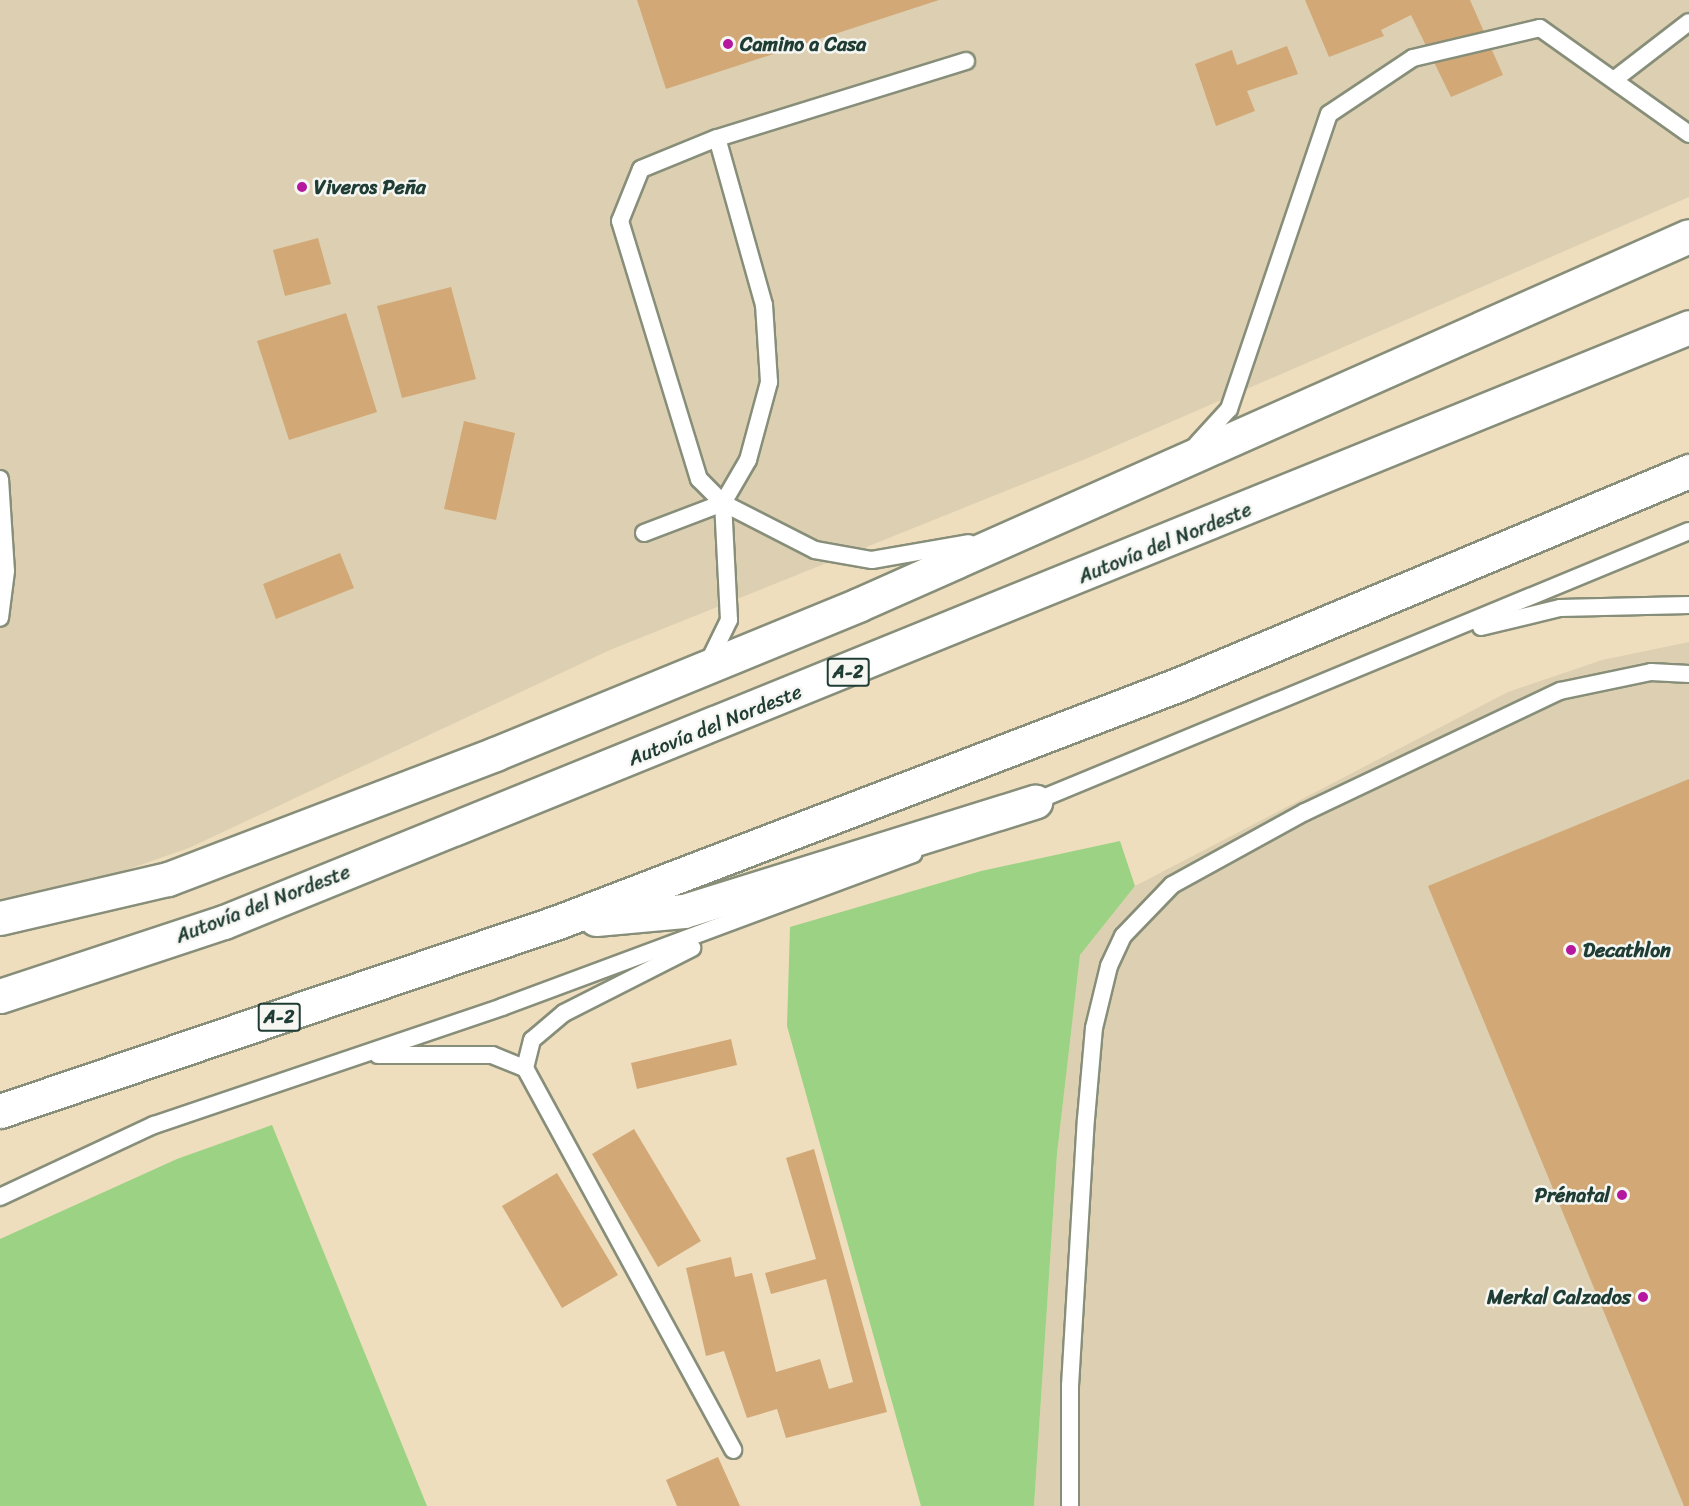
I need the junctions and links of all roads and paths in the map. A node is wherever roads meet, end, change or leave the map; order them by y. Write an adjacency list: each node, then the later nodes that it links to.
1 (1689, 22): 3 (lane)
2 (966, 61): 5 (lane)
3 (1615, 79): 4 (lane); 8 (lane)
4 (1689, 134)
5 (717, 138): 11 (lane); 11 (lane)
6 (1689, 236): 8 (main road)
7 (1689, 327): 24 (main road, Autovía del Nordeste / A-2)
8 (1173, 464): 12 (main road)
9 (1689, 471): 22 (main road, A-2)
10 (0, 478): 16 (lane)
11 (723, 503): 12 (lane); 14 (lane); 18 (lane)
12 (1029, 530): 18 (main road)
13 (1689, 531): 17 (lane)
14 (645, 533)
15 (1687, 607): 17 (lane)
16 (0, 618)
17 (1427, 640): 20 (lane)
18 (705, 669): 21 (main road)
19 (1689, 674): 30 (lane)
20 (1035, 802): 22 (main road); 23 (lane)
21 (0, 918)
22 (558, 922): 27 (main road, A-2)
23 (729, 926): 25 (lane); 26 (lane)
24 (0, 996)
25 (355, 1056): 26 (lane); 28 (lane)
26 (525, 1068): 29 (lane)
27 (0, 1111)
28 (0, 1197)
29 (733, 1450)
30 (1070, 1506)

